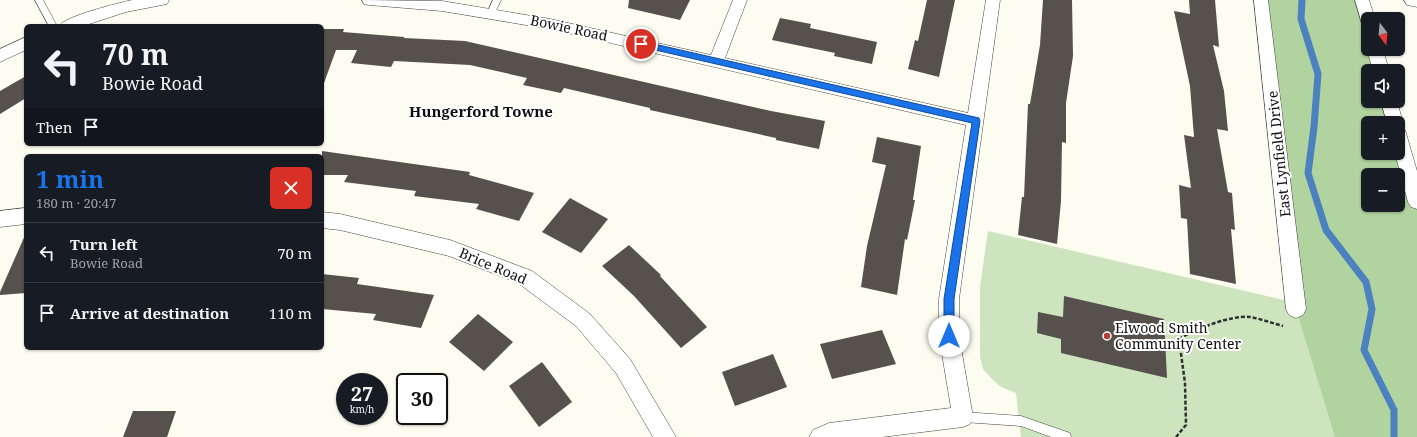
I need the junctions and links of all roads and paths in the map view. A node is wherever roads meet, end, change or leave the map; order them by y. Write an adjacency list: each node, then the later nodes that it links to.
1 (39, 0): 13 (lane)
2 (162, 0): 14 (street)
3 (369, 0): 10 (street, Bowie Road)
4 (740, 0): 17 (street)
5 (993, 0): 18 (street)
6 (1262, 0): 24 (street, East Lynfield Drive)
7 (1362, 0): 12 (street)
8 (1413, 0): 9 (street)
9 (1417, 1)
10 (444, 3): 11 (street, Bowie Road)
11 (494, 7): 17 (street, Bowie Road)
12 (1365, 12)
13 (52, 24)
14 (73, 24)
15 (24, 44): 16 (street)
16 (1, 53)
17 (716, 61): 18 (street, Bowie Road)
18 (976, 121): 25 (street)
19 (1405, 158): 20 (street)
20 (1417, 202)
21 (24, 216): 22 (street)
22 (0, 219)
23 (324, 220): 26 (street, Brice Road)
24 (1296, 308): 29 (path)
25 (964, 417): 27 (street); 28 (lane)
26 (665, 437)
27 (820, 437)
28 (1066, 437)
29 (1176, 437)

